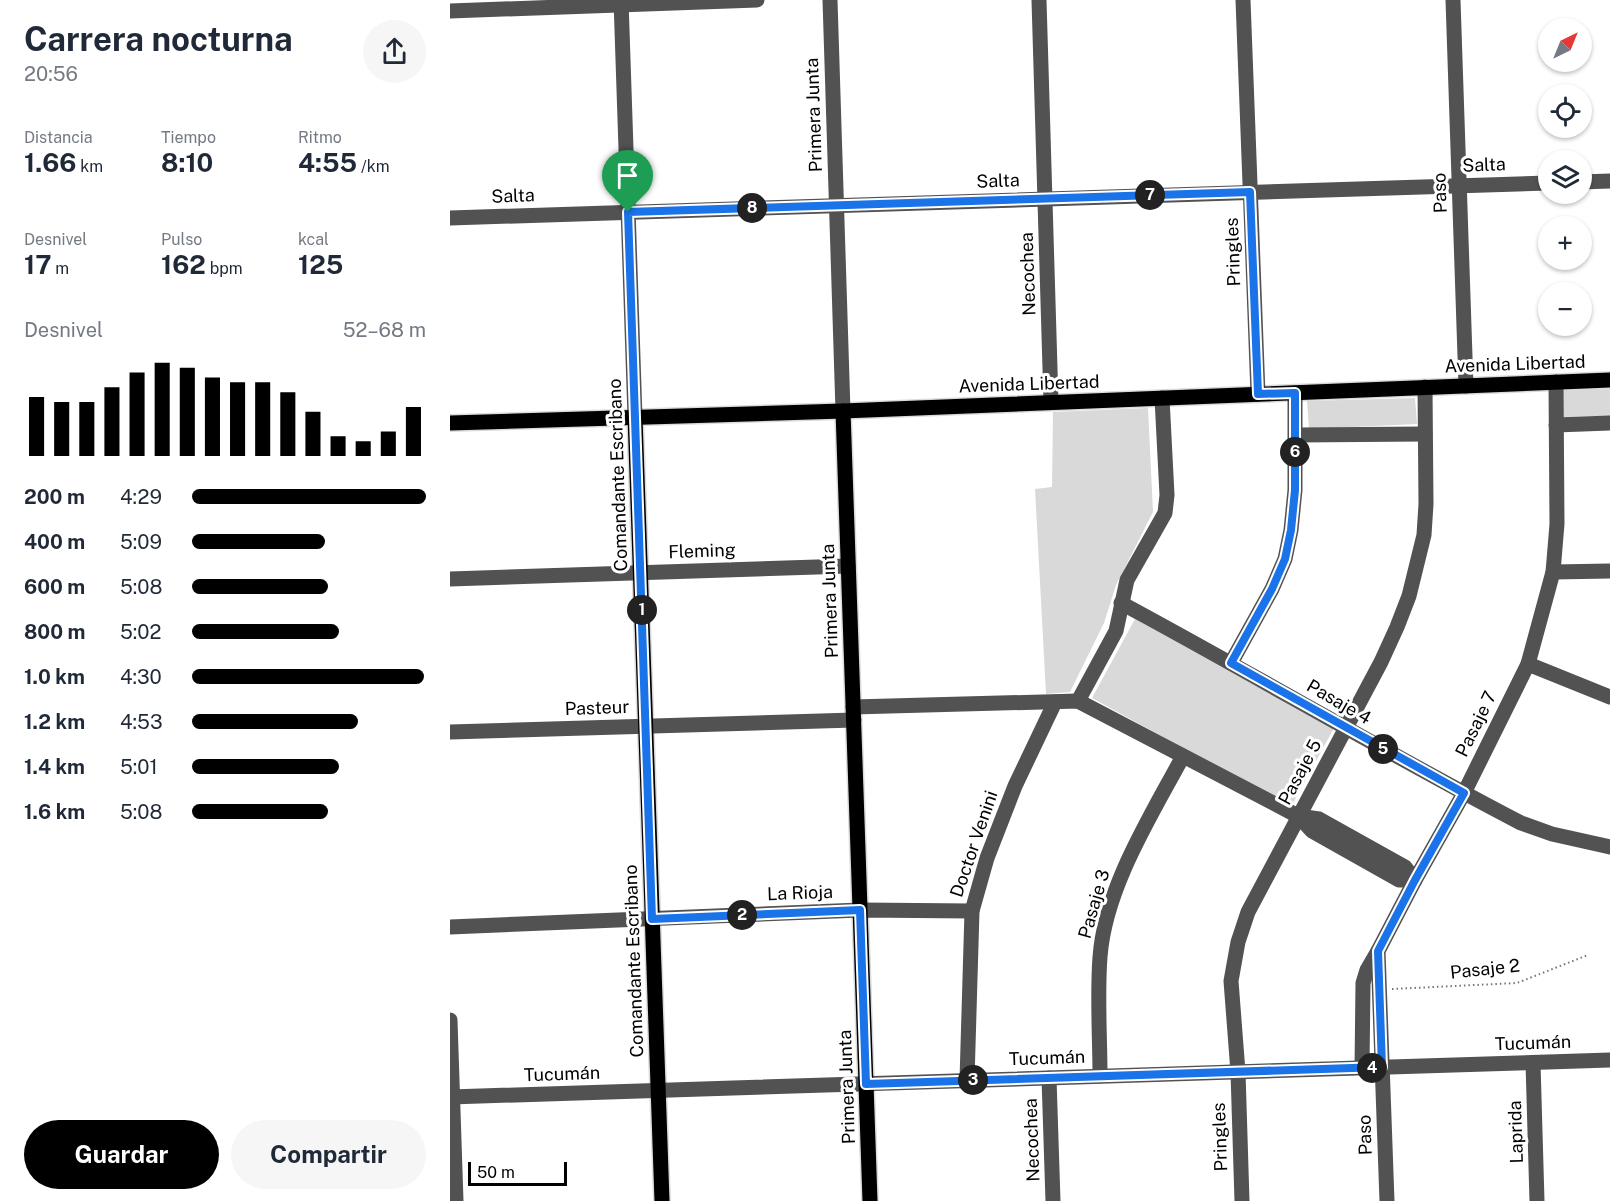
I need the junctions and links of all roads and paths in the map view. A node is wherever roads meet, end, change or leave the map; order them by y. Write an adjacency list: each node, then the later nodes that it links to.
1 (757, 0): 6 (street)
2 (830, 0): 14 (street, Primera Junta)
3 (1039, 0): 13 (street, Necochea)
4 (1243, 0): 12 (street, Pringles)
5 (1453, 0): 11 (street, Paso)
6 (621, 2): 7 (street); 15 (street, Comandante Escribano)
7 (450, 11)
8 (1610, 181): 9 (street)
9 (1592, 182)
10 (1538, 183): 11 (street, Salta)
11 (1459, 186): 12 (street, Salta); 19 (street, Paso)
12 (1250, 192): 13 (street, Salta); 22 (street, Pringles)
13 (1045, 199): 14 (street, Salta); 24 (street, Necochea)
14 (837, 205): 15 (street, Salta); 25 (street, Primera Junta)
15 (628, 212): 16 (street, Salta); 26 (street, Comandante Escribano)
16 (450, 218)
17 (1610, 380): 18 (main road, Avenida Libertad)
18 (1556, 381): 19 (main road, Avenida Libertad); 29 (street, Pasaje 7)
19 (1466, 386): 20 (main road, Avenida Libertad)
20 (1425, 387): 21 (main road, Avenida Libertad); 30 (street, Pasaje 5)
21 (1295, 393): 22 (main road, Avenida Libertad); 31 (street)
22 (1258, 394): 23 (main road, Avenida Libertad)
23 (1162, 398): 24 (main road, Avenida Libertad); 37 (street)
24 (1052, 402): 25 (main road, Avenida Libertad)
25 (843, 411): 26 (main road, Avenida Libertad); 32 (main road, Primera Junta)
26 (635, 417): 27 (main road, Avenida Libertad); 35 (main road, Comandante Escribano)
27 (450, 423)
28 (1610, 423): 29 (street)
29 (1556, 424): 34 (street, Pasaje 7)
30 (1425, 434): 31 (street); 45 (street, Pasaje 5)
31 (1296, 435): 38 (street)
32 (848, 566): 35 (street, Fleming); 43 (main road, Primera Junta)
33 (1610, 571): 34 (street)
34 (1553, 572): 39 (street, Pasaje 7)
35 (641, 573): 36 (street, Fleming); 44 (main road, Comandante Escribano)
36 (450, 579)
37 (1120, 603): 38 (street, Pasaje 4); 41 (street)
38 (1231, 663): 45 (street, Pasaje 4)
39 (1528, 664): 40 (street); 48 (street, Pasaje 7)
40 (1610, 697)
41 (1078, 701): 42 (street, Pasteur); 47 (street)
42 (1055, 702): 43 (street, Pasteur); 53 (street, Doctor Venini)
43 (853, 713): 44 (street, Pasteur); 52 (main road, Primera Junta)
44 (646, 726): 46 (street, Pasteur); 54 (main road, Comandante Escribano)
45 (1345, 728): 48 (street, Pasaje 4); 49 (street, Pasaje 5)
46 (450, 732)
47 (1184, 756): 49 (street); 65 (street, Pasaje 3)
48 (1464, 793): 50 (street, Pasaje 4); 51 (street, Pasaje 7)
49 (1298, 816): 51 (street); 64 (street, Pasaje 5)
50 (1610, 847)
51 (1415, 880): 56 (street, Pasaje 7)
52 (860, 910): 53 (street, La Rioja); 54 (street, La Rioja); 68 (main road, Primera Junta)
53 (972, 911): 67 (street, Doctor Venini)
54 (652, 919): 55 (street, La Rioja); 69 (main road, Comandante Escribano)
55 (450, 927)
56 (1378, 951): 58 (street); 63 (street, Pasaje 7)
57 (1588, 955): 58 (path, Pasaje 2)
58 (1380, 989): 62 (street)
59 (450, 1020): 70 (street)
60 (1610, 1060): 61 (street, Tucumán)
61 (1533, 1063): 62 (street, Tucumán); 77 (street, Laprida)
62 (1382, 1067): 63 (street, Tucumán); 76 (street, Paso)
63 (1362, 1068): 64 (street, Tucumán)
64 (1238, 1072): 65 (street, Tucumán); 75 (street, Pringles)
65 (1100, 1076): 66 (street, Tucumán)
66 (1049, 1078): 67 (street, Tucumán); 74 (street, Necochea)
67 (967, 1080): 68 (street, Tucumán)
68 (866, 1084): 69 (street, Tucumán); 73 (main road, Primera Junta)
69 (658, 1090): 70 (street, Tucumán); 72 (main road, Comandante Escribano)
70 (451, 1097): 71 (street)
71 (456, 1201)
72 (662, 1201)
73 (870, 1201)
74 (1053, 1201)
75 (1242, 1201)
76 (1387, 1201)
77 (1538, 1201)

